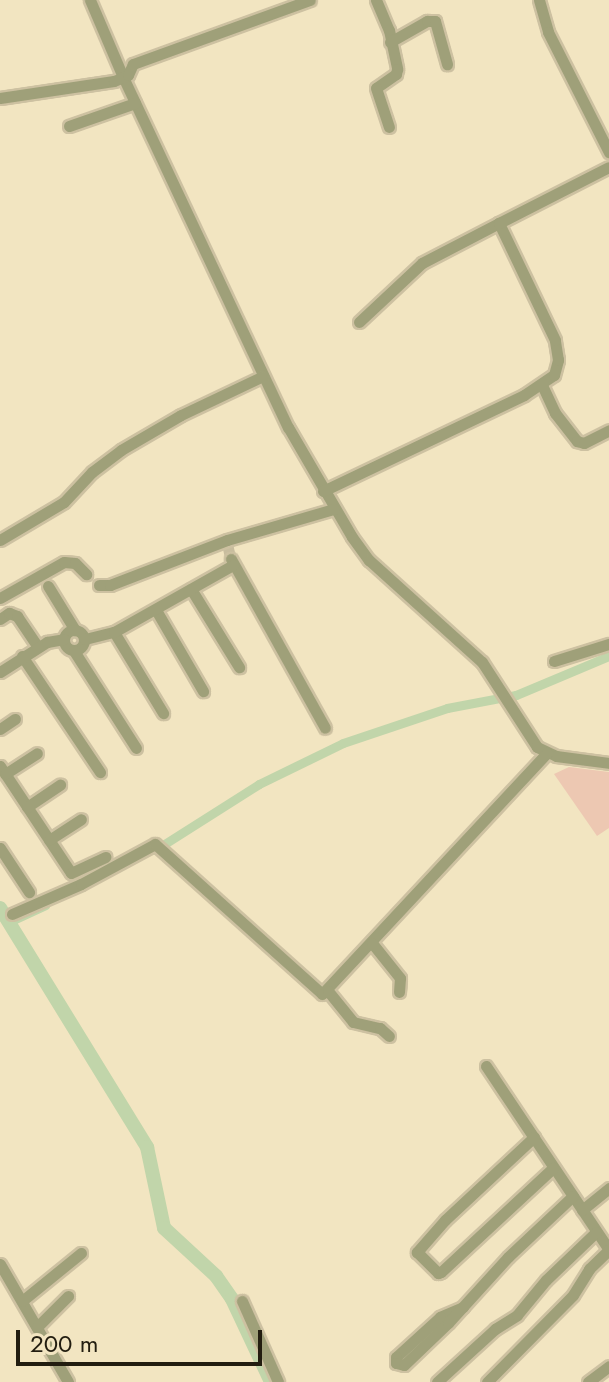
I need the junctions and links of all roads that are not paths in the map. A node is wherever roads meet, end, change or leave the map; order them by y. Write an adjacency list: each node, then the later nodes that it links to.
1 (90, 0): 7 (street)
2 (310, 0): 7 (street)
3 (376, 0): 5 (street)
4 (539, 0): 12 (street)
5 (390, 42): 6 (street); 11 (street)
6 (447, 64)
7 (125, 71): 8 (street); 9 (street)
8 (0, 98)
9 (135, 103): 10 (street); 16 (street)
10 (69, 126)
11 (389, 127)
12 (609, 152)
13 (609, 167): 14 (street)
14 (499, 223): 15 (street); 17 (street)
15 (359, 322)
16 (263, 376): 19 (street); 21 (street)
17 (542, 385): 18 (street); 19 (street)
18 (609, 430)
19 (329, 489): 20 (street)
20 (334, 509): 23 (street); 47 (street)
21 (0, 540)
22 (86, 574): 26 (street)
23 (99, 585)
24 (48, 586): 29 (street)
25 (191, 589): 27 (street); 38 (street); 43 (street)
26 (0, 598)
27 (156, 610): 30 (street); 40 (street)
28 (0, 619): 34 (street)
29 (75, 630): 31 (street); 32 (street)
30 (114, 632): 32 (street); 41 (street)
31 (64, 639): 34 (street); 35 (street)
32 (85, 639): 35 (street)
33 (609, 644): 37 (street)
34 (38, 647): 36 (street)
35 (74, 651): 45 (street)
36 (22, 656): 39 (street); 50 (street)
37 (554, 661)
38 (239, 667)
39 (0, 672)
40 (203, 691)
41 (163, 713)
42 (15, 719): 44 (street)
43 (325, 728)
44 (0, 729)
45 (136, 748)
46 (37, 753): 49 (street)
47 (547, 753): 48 (street); 59 (street)
48 (609, 763)
49 (2, 770): 52 (street)
50 (100, 772)
51 (60, 785): 52 (street)
52 (27, 807): 54 (street)
53 (81, 819): 54 (street)
54 (49, 840): 56 (street)
55 (0, 848): 57 (street)
56 (105, 857)
57 (29, 892)
58 (12, 914): 60 (street)
59 (372, 943): 60 (street); 61 (street)
60 (328, 991): 62 (street)
61 (399, 992)
62 (389, 1036)
63 (486, 1066): 64 (street)
64 (534, 1137): 65 (street); 65 (street)
65 (553, 1168): 67 (street)
66 (609, 1188): 68 (street)
67 (573, 1196): 68 (street); 76 (street)
68 (582, 1210): 69 (street)
69 (596, 1232): 70 (street); 81 (street)
70 (609, 1250): 82 (street)
71 (81, 1253): 74 (street)
72 (0, 1264): 74 (street)
73 (68, 1296): 77 (street)
74 (22, 1301): 77 (street)
75 (242, 1301): 80 (street)
76 (463, 1307): 76 (street)
77 (37, 1327): 79 (street)
78 (609, 1366): 83 (street)
79 (68, 1382)
80 (278, 1382)
81 (437, 1382)
82 (487, 1382)
83 (588, 1382)

